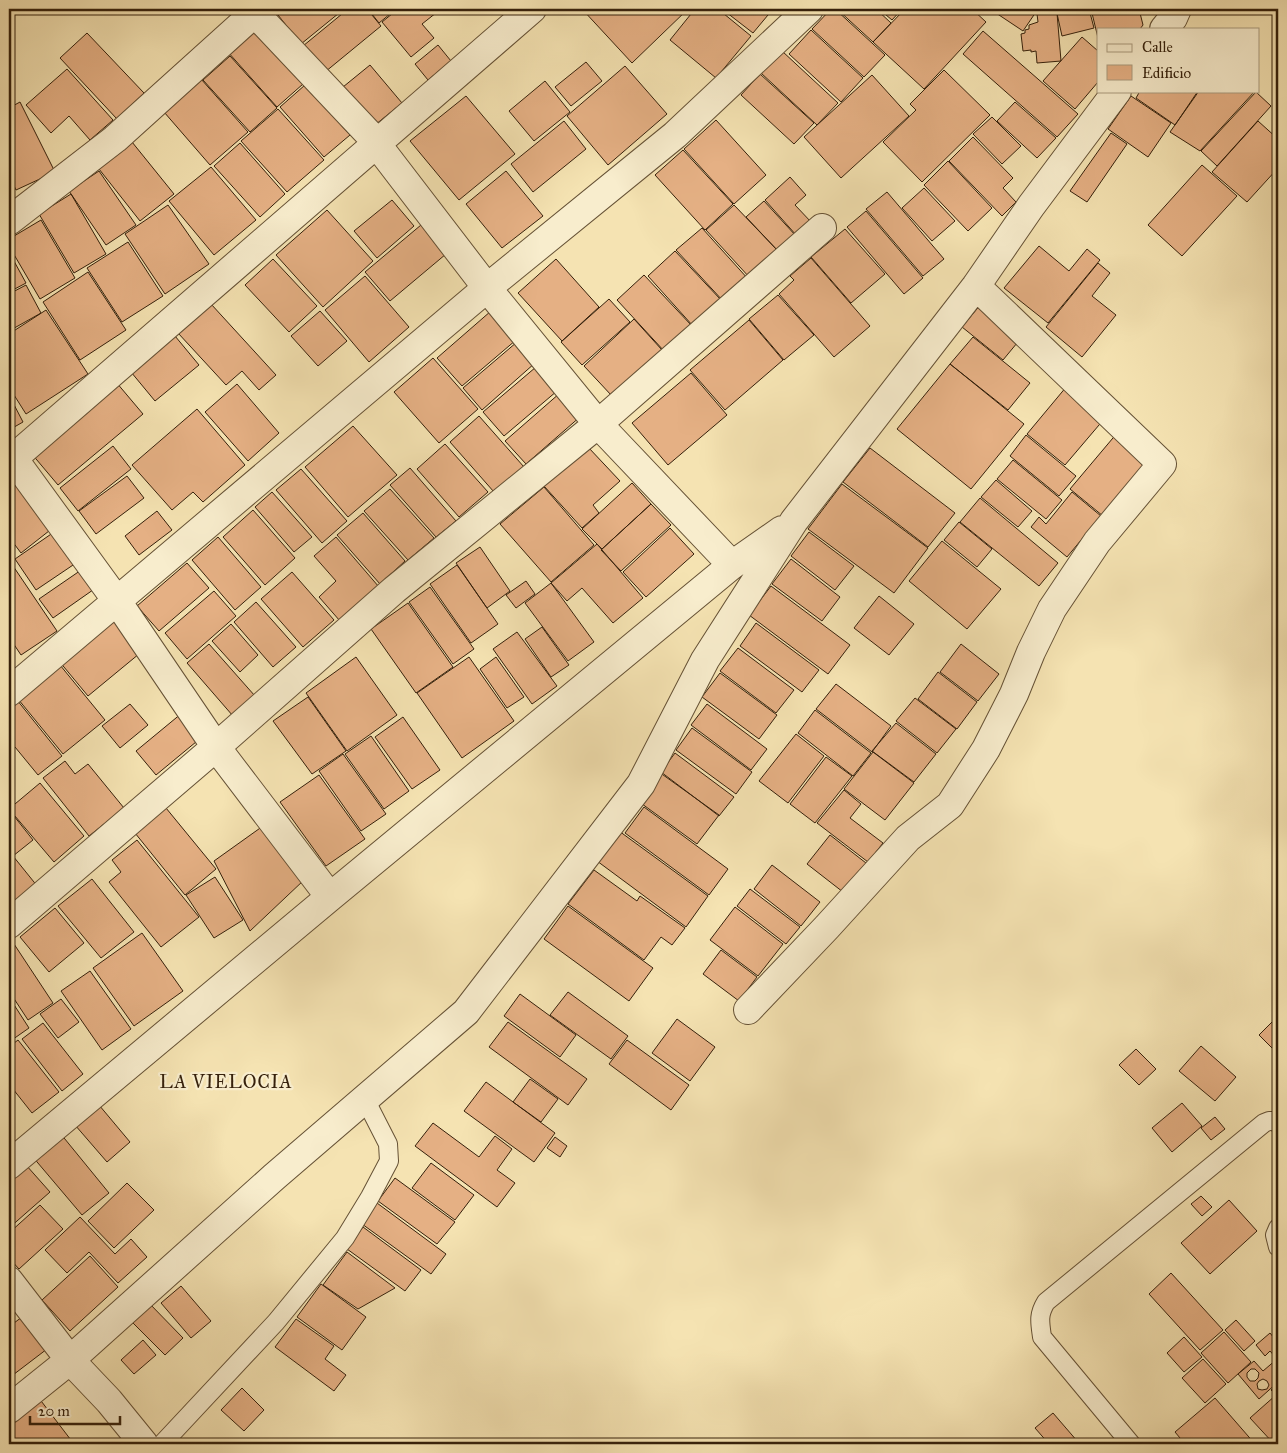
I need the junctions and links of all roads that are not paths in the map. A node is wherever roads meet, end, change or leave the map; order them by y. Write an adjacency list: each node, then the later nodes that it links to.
1 (532, 9): 7 (street)
2 (809, 9): 11 (street)
3 (1177, 9): 5 (street)
4 (255, 10): 7 (street); 8 (street)
5 (1165, 28)
6 (1116, 92): 10 (street)
7 (376, 143): 11 (street); 13 (street)
8 (9, 221)
9 (822, 228): 12 (street)
10 (976, 286): 14 (street); 21 (street)
11 (487, 288): 12 (street); 16 (street)
12 (598, 424): 15 (street); 18 (street)
13 (11, 460): 16 (street)
14 (794, 521): 15 (street); 22 (street)
15 (732, 565): 19 (street)
16 (117, 601): 17 (street); 18 (street)
17 (9, 692)
18 (216, 747): 19 (street); 20 (street)
19 (330, 897): 24 (street)
20 (9, 924)
21 (748, 1010)
22 (365, 1098): 28 (street); 31 (lane)
23 (1278, 1124): 32 (lane)
24 (9, 1165)
25 (1278, 1228): 26 (lane)
26 (1278, 1247)
27 (9, 1281): 28 (street)
28 (70, 1360): 29 (street); 30 (street)
29 (9, 1409)
30 (144, 1444)
31 (162, 1444)
32 (1131, 1444)

